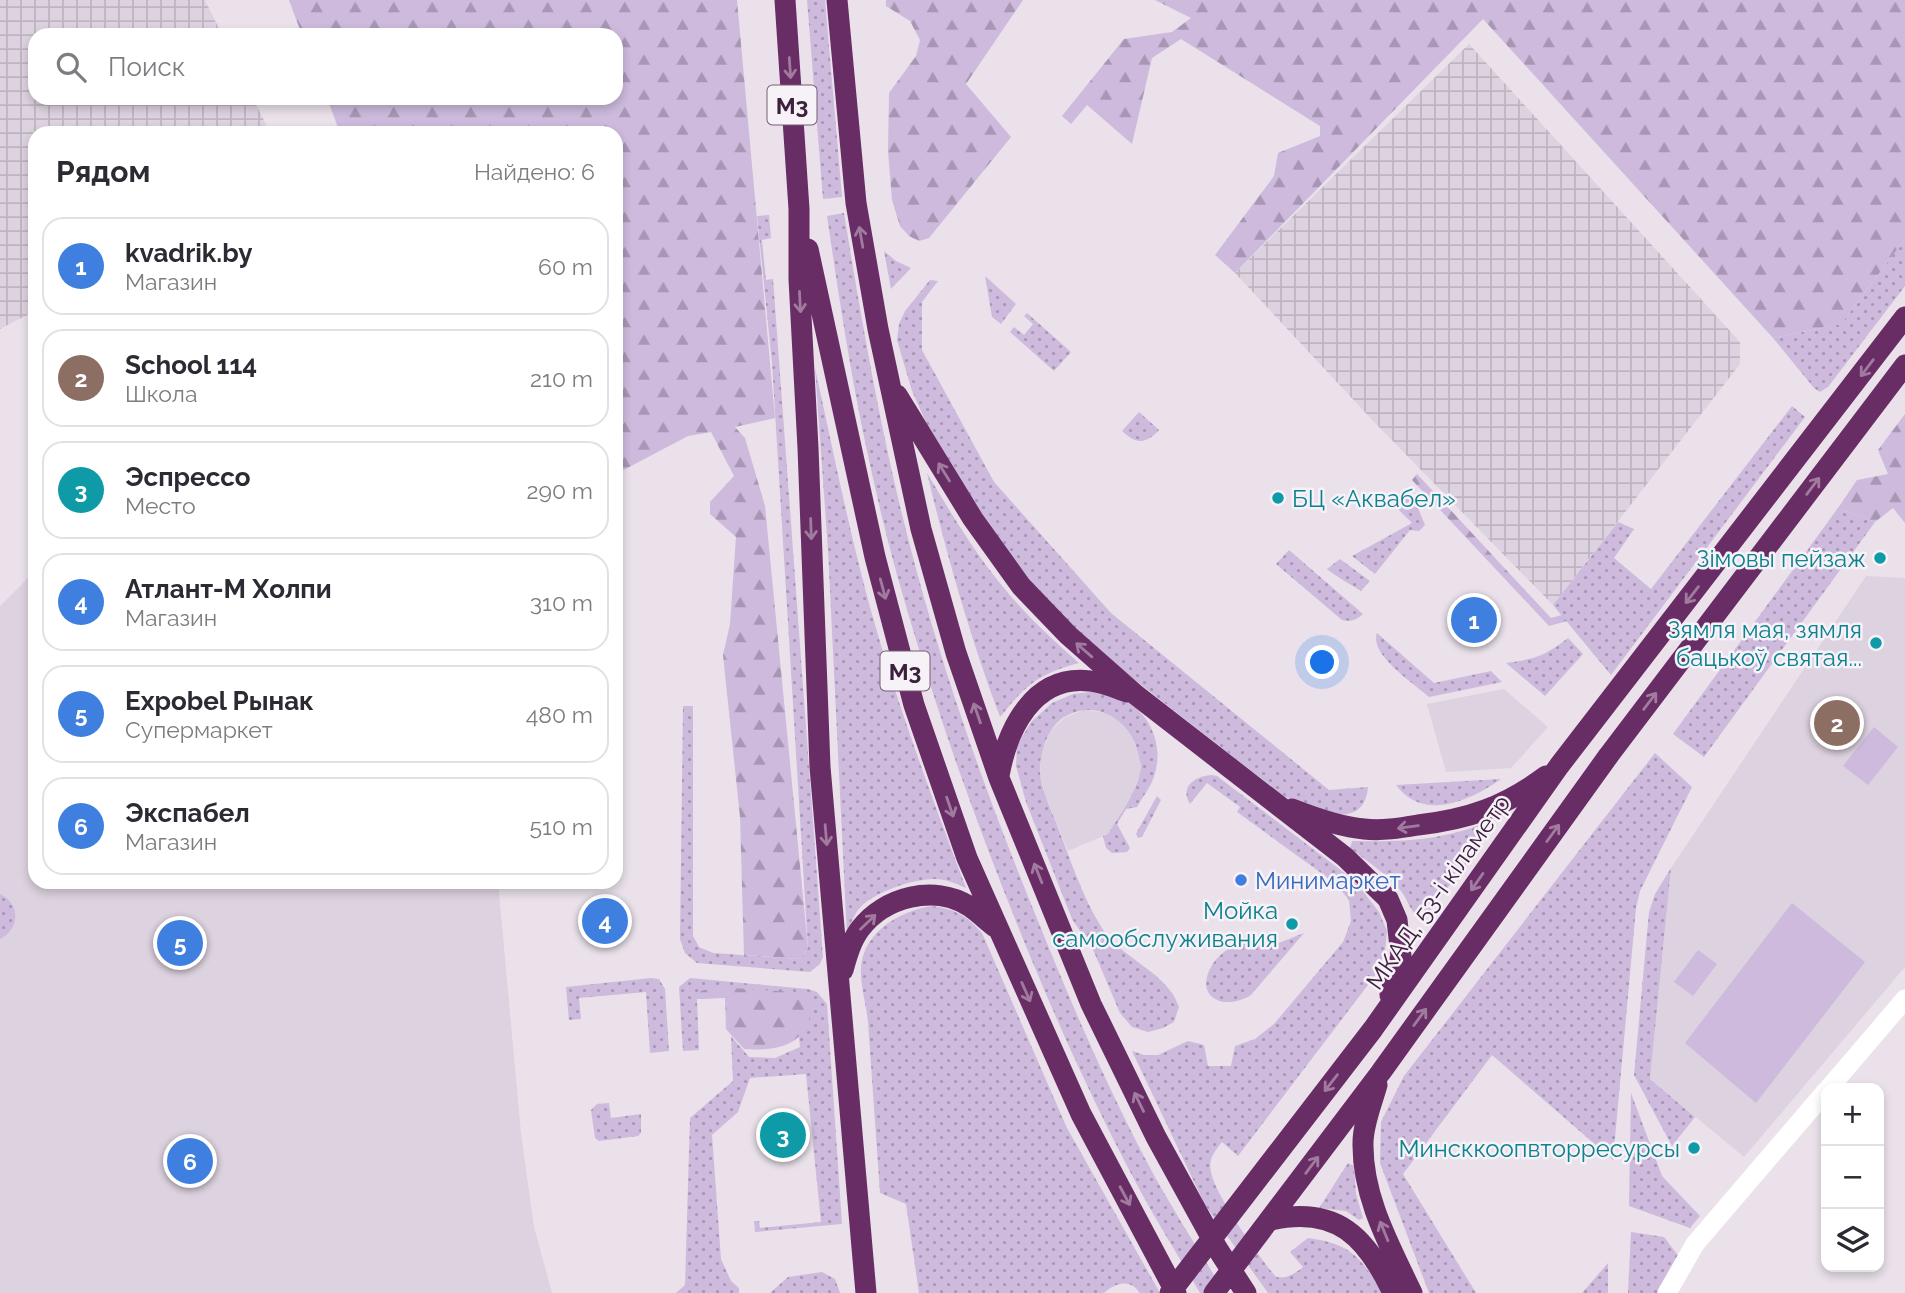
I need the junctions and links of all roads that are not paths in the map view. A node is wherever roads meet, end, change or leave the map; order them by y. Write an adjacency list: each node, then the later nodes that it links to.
1 (785, 0): 3 (highway, М3, one-way to 3)
2 (837, 0): 6 (highway, М3, one-way to 2)
3 (799, 209): 11 (highway, М3, one-way to 11); 12 (highway, one-way to 12)
4 (1905, 317): 8 (highway, МКАД, 53-і кіламетр, one-way to 8)
5 (1905, 365): 15 (highway, one-way to 5)
6 (886, 370): 7 (highway, one-way to 6); 9 (highway, М3, one-way to 6)
7 (1136, 695): 9 (highway); 10 (highway)
8 (1559, 766): 10 (highway, one-way to 10); 14 (highway, МКАД, 53-і кіламетр, one-way to 14)
9 (999, 778): 23 (highway, М3, one-way to 9)
10 (1266, 798): 14 (highway)
11 (998, 929): 12 (highway, one-way to 11); 21 (highway, М3, one-way to 21)
12 (840, 982): 19 (highway)
13 (1905, 999): 16 (street)
14 (1373, 1029): 20 (highway, МКАД, 53-і кіламетр, one-way to 20)
15 (1381, 1072): 18 (highway, one-way to 15); 25 (highway, one-way to 15)
16 (1834, 1083)
17 (1821, 1098): 26 (street)
18 (1271, 1220): 22 (highway); 24 (highway)
19 (866, 1293)
20 (1170, 1293)
21 (1176, 1293)
22 (1214, 1293)
23 (1246, 1293)
24 (1393, 1293)
25 (1412, 1293)
26 (1667, 1293)

